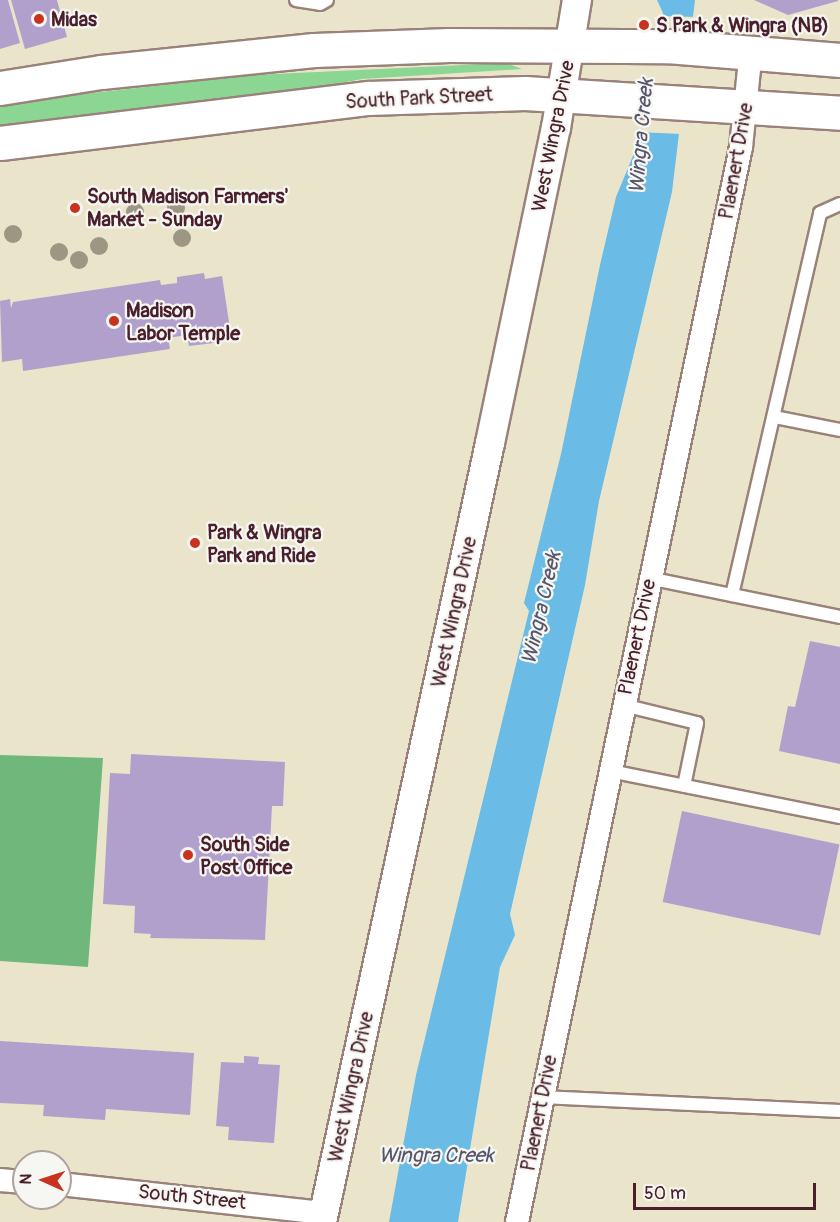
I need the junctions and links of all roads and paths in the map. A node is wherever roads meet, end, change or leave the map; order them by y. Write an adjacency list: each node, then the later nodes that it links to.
1 (296, 0): 2 (lane)
2 (327, 0)
3 (577, 0): 4 (street, West Wingra Drive)
4 (569, 45): 5 (main road); 7 (main road); 8 (street, West Wingra Drive)
5 (751, 51): 6 (main road); 9 (street, Plaenert Drive)
6 (838, 57)
7 (0, 88)
8 (562, 96): 9 (main road, South Park Street); 11 (main road, South Park Street); 25 (street, West Wingra Drive)
9 (747, 105): 10 (main road, South Park Street); 15 (street, Plaenert Drive)
10 (840, 112)
11 (0, 143)
12 (840, 204): 13 (lane)
13 (774, 417): 14 (lane); 16 (lane)
14 (840, 430)
15 (649, 579): 16 (lane); 18 (street, Plaenert Drive)
16 (732, 595): 17 (lane)
17 (840, 617)
18 (623, 705): 19 (street, Plaenert Drive); 20 (lane)
19 (609, 771): 20 (lane); 22 (street, Plaenert Drive)
20 (684, 786): 21 (lane)
21 (840, 817)
22 (542, 1096): 23 (lane); 26 (street, Plaenert Drive)
23 (840, 1111)
24 (72, 1186): 25 (street, South Street)
25 (323, 1217)
26 (517, 1222)

